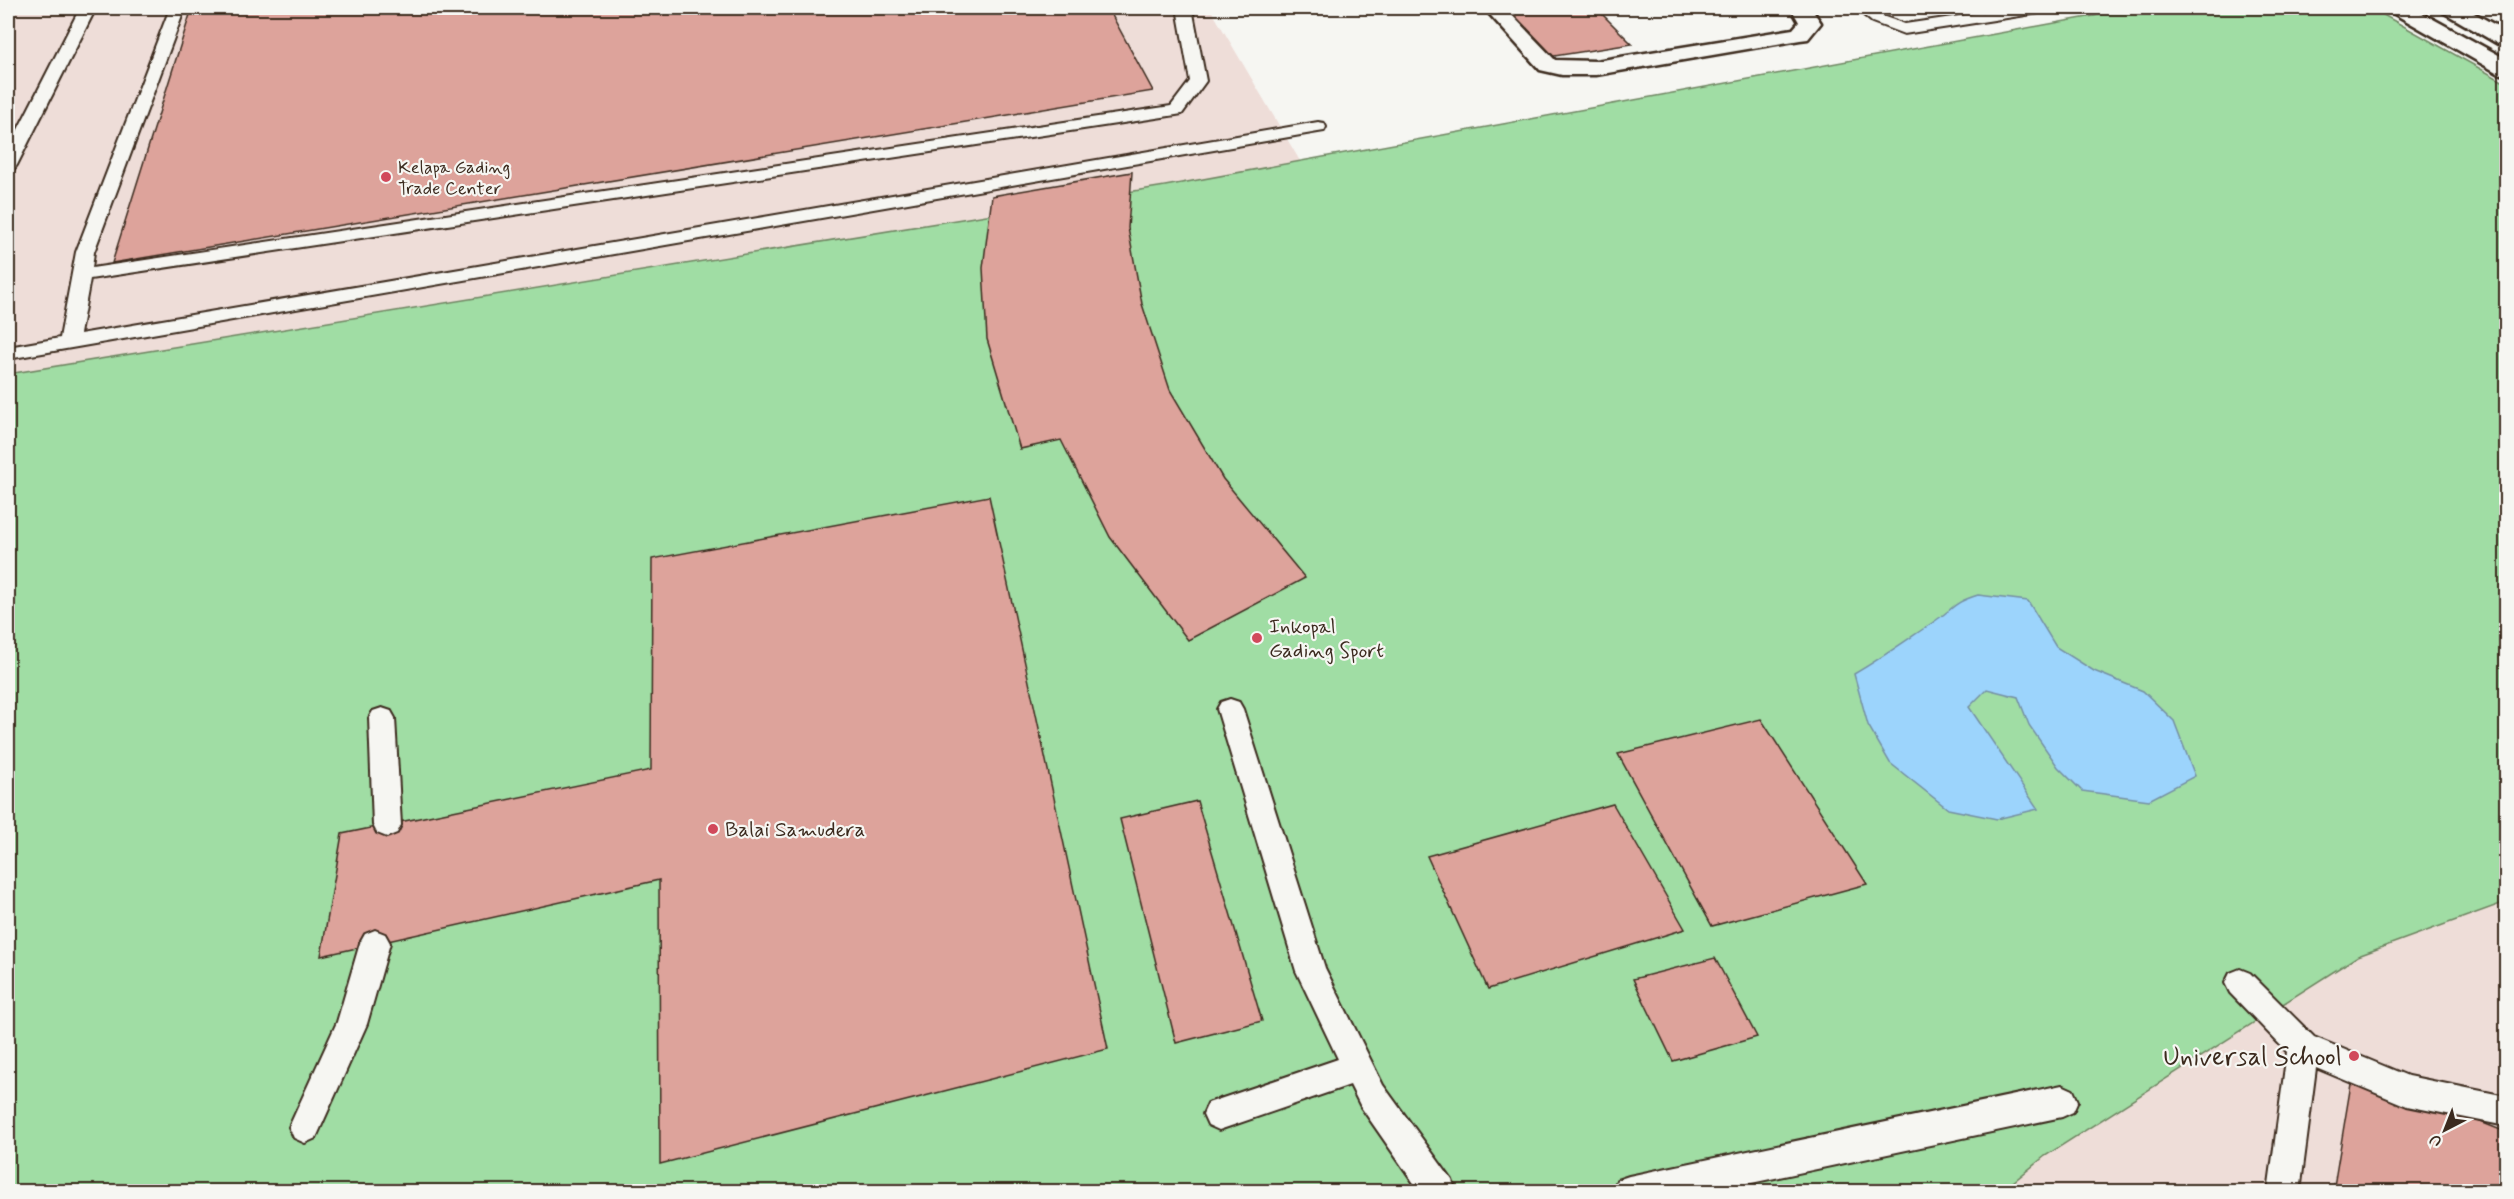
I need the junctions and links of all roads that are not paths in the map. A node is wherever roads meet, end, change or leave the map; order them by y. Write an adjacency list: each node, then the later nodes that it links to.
1 (88, 8): 13 (lane)
2 (177, 8): 14 (lane)
3 (1184, 8): 14 (lane)
4 (1494, 8): 5 (street)
5 (1801, 8)
6 (1863, 8): 7 (lane)
7 (2039, 8)
8 (2398, 8): 11 (street)
9 (2450, 8): 10 (street)
10 (2506, 39)
11 (2506, 68)
12 (1318, 127): 15 (lane)
13 (8, 165)
14 (81, 275): 15 (lane)
15 (69, 342): 16 (lane)
16 (8, 353)
17 (1230, 709): 23 (lane)
18 (382, 718): 19 (lane)
19 (387, 825)
20 (375, 943): 27 (lane)
21 (2240, 983): 22 (lane)
22 (2303, 1047): 25 (lane); 30 (lane)
23 (1358, 1067): 26 (lane); 28 (lane)
24 (2062, 1101): 29 (lane)
25 (2506, 1111)
26 (1219, 1113)
27 (305, 1127)
28 (1440, 1191)
29 (1629, 1191)
30 (2284, 1191)

